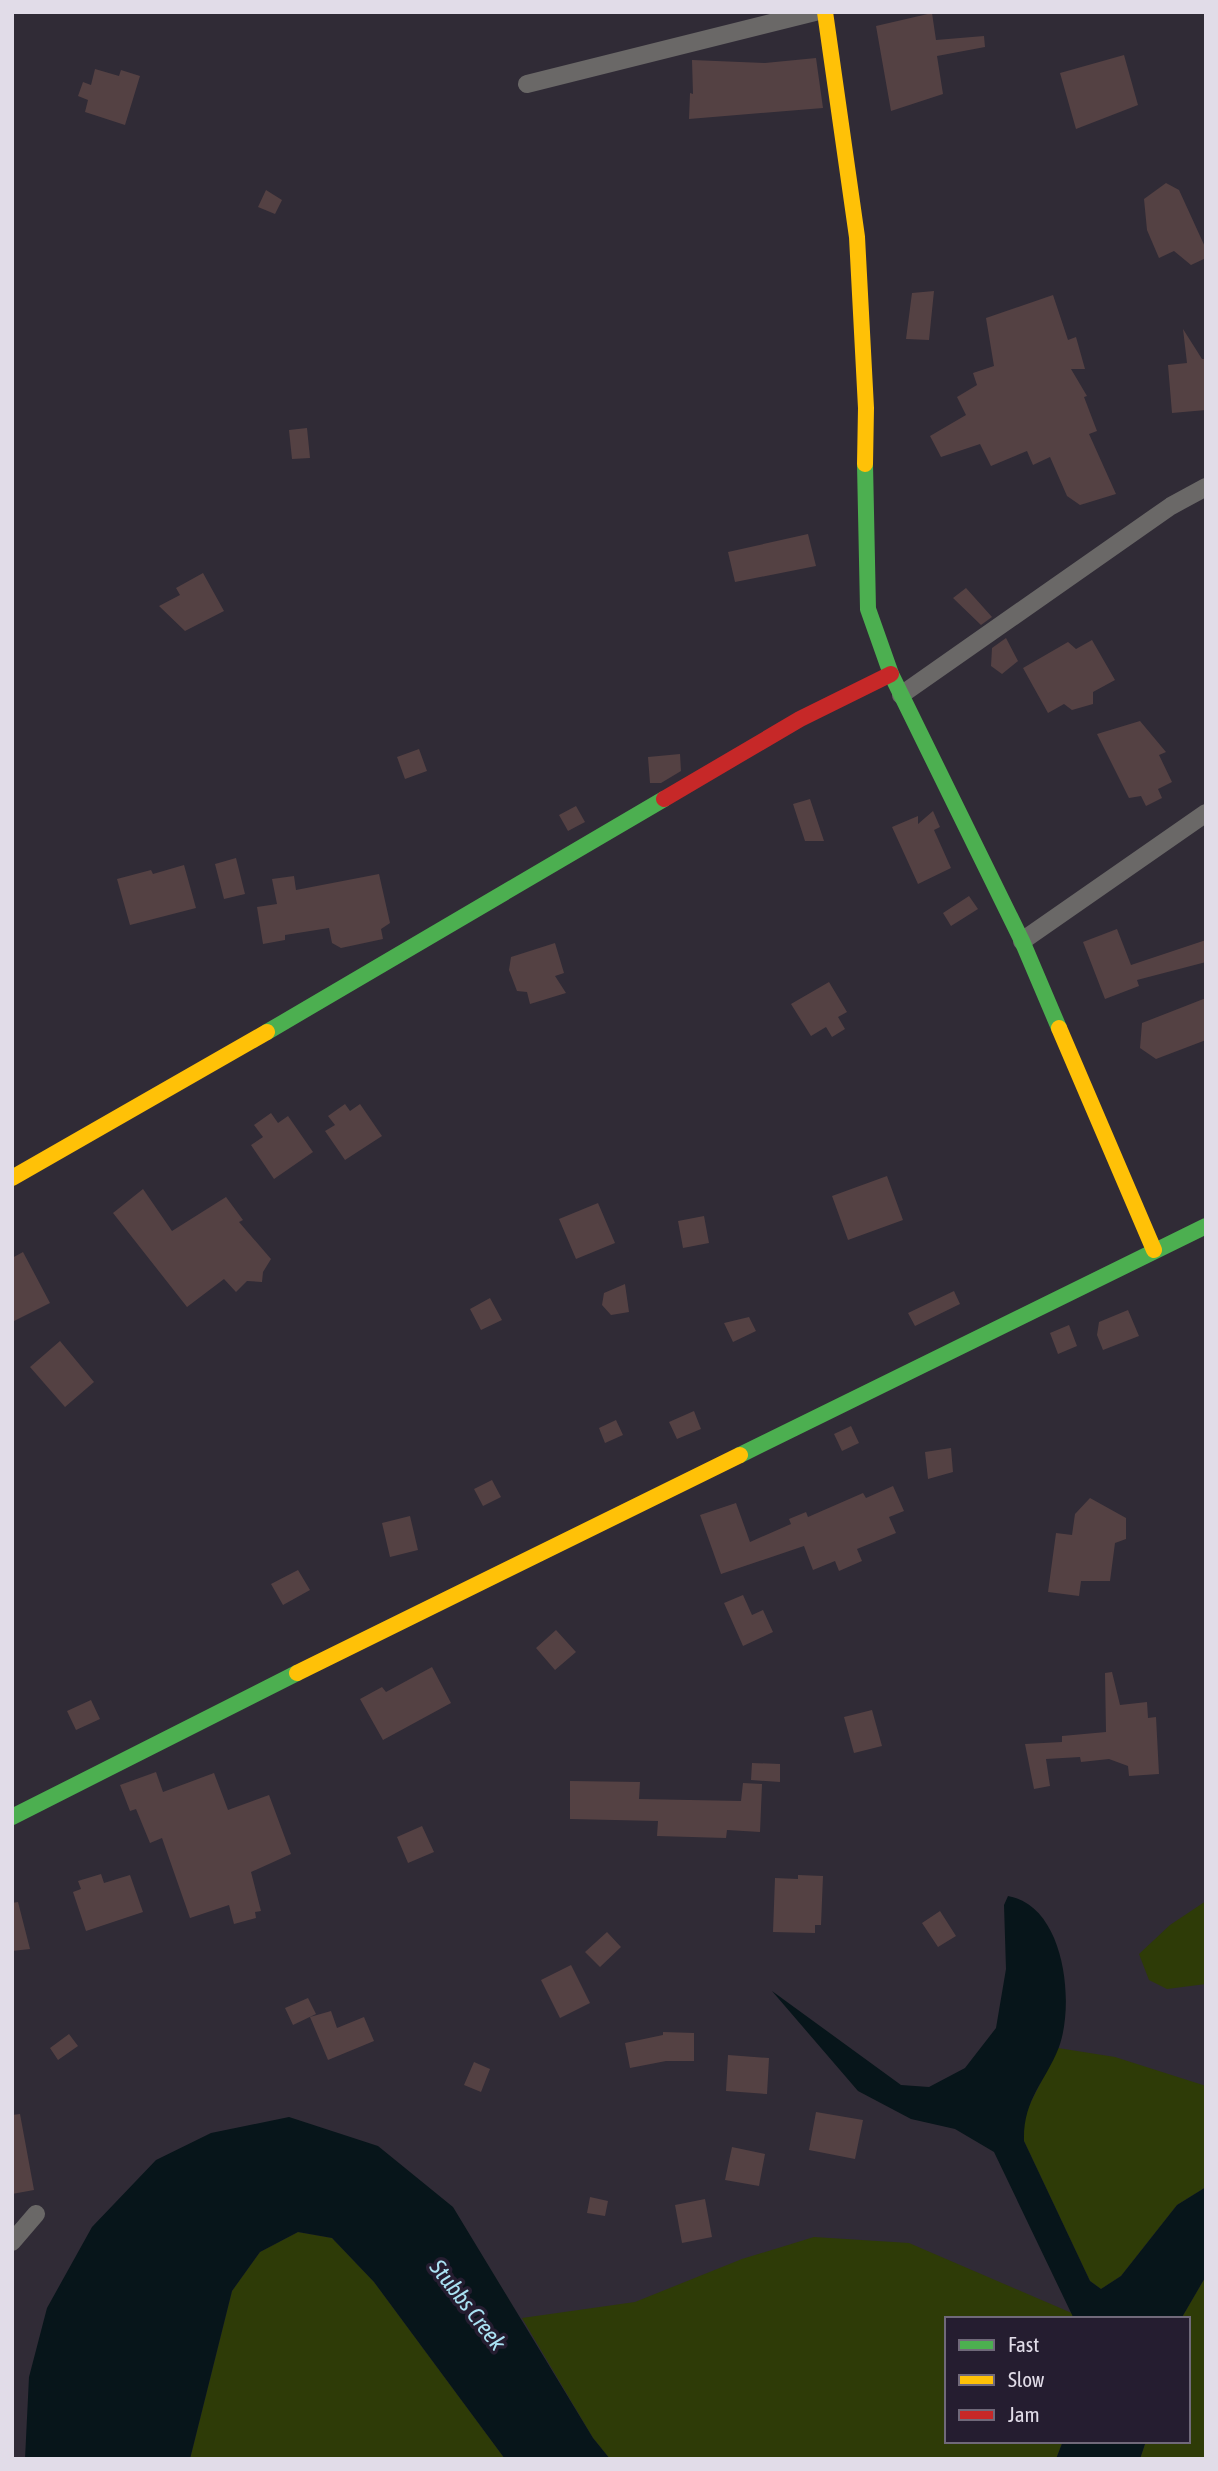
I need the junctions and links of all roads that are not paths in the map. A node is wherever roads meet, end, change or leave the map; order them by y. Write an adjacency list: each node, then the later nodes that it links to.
1 (815, 12): 3 (street)
2 (825, 12): 5 (street)
3 (527, 84)
4 (1206, 487): 6 (street)
5 (891, 674): 6 (street); 9 (street)
6 (901, 695): 8 (street)
7 (1206, 813): 8 (street)
8 (1022, 941): 11 (street)
9 (12, 1178)
10 (1206, 1226): 11 (street)
11 (1154, 1250): 12 (street)
12 (12, 1817)
13 (36, 2214): 14 (street)
14 (12, 2242)

